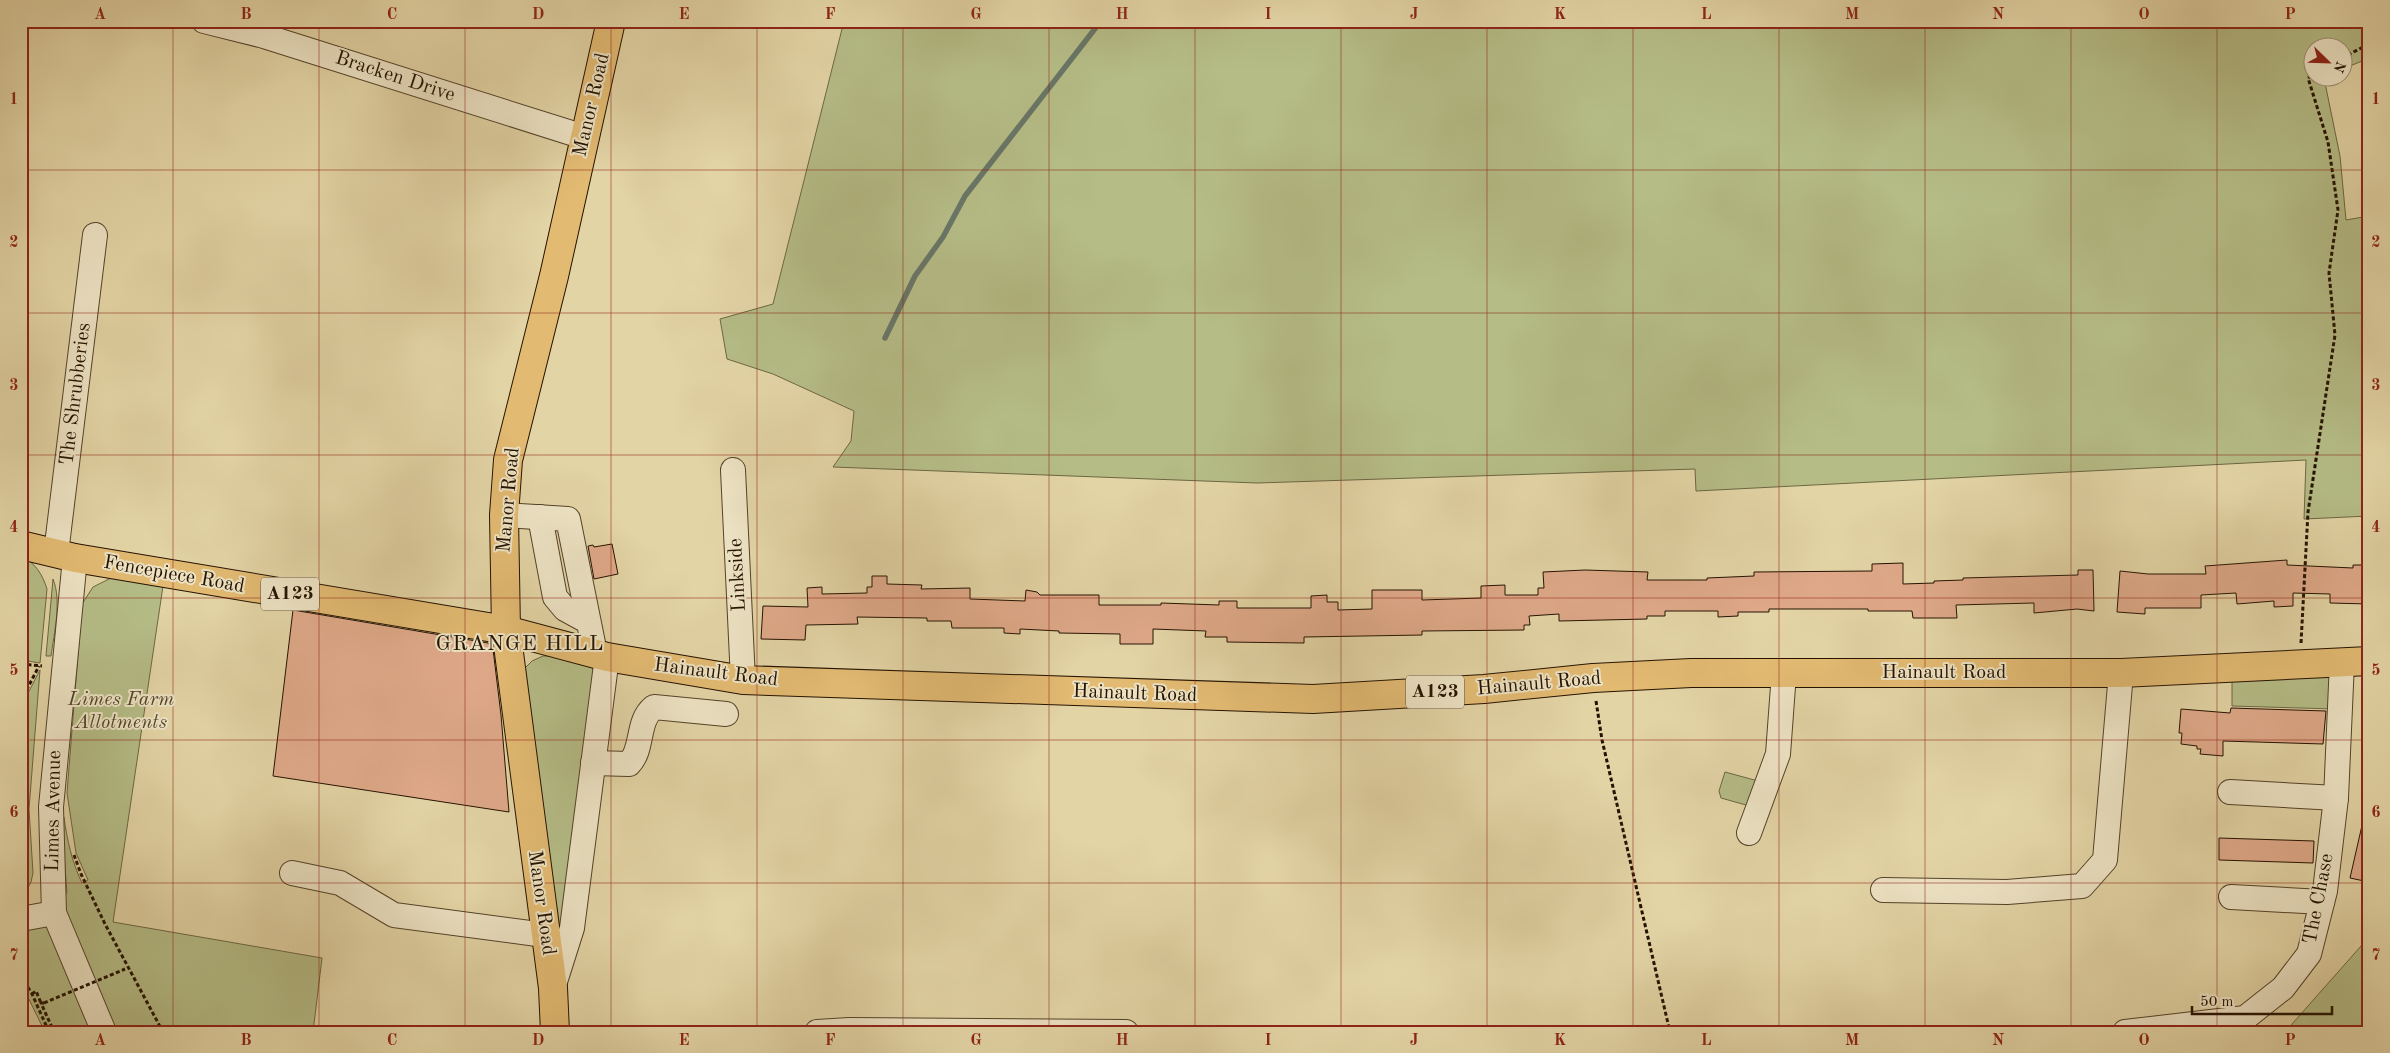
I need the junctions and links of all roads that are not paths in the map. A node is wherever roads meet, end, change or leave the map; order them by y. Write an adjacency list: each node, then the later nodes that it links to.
1 (204, 21): 3 (street, Bracken Drive)
2 (611, 21): 3 (main road, Manor Road)
3 (584, 137): 6 (main road, Manor Road)
4 (95, 235): 8 (street, The Shrubberies)
5 (733, 470): 14 (street, Linkside)
6 (504, 515): 9 (main road, Manor Road); 10 (street)
7 (21, 545): 8 (main road, Fencepiece Road / A123)
8 (66, 556): 9 (main road, Fencepiece Road / A123); 24 (street, Limes Avenue)
9 (506, 630): 10 (main road, Hainault Road / A123); 26 (main road, Manor Road)
10 (601, 655): 14 (main road, Hainault Road / A123); 16 (street, Manor Road)
11 (2356, 662): 13 (main road, Hainault Road / A123); 18 (street, The Chase)
12 (1784, 673): 13 (main road, Hainault Road / A123); 14 (main road, Hainault Road / A123); 19 (street)
13 (2121, 673): 21 (street)
14 (743, 680)
15 (726, 714): 16 (street)
16 (594, 763): 27 (street, Manor Road)
17 (2230, 792): 18 (street)
18 (2336, 798): 23 (street, The Chase)
19 (1749, 833)
20 (292, 873): 26 (street)
21 (1883, 890)
22 (2231, 897): 23 (street)
23 (2322, 902): 34 (street, The Chase)
24 (54, 913): 25 (street); 29 (street)
25 (21, 919)
26 (545, 935): 27 (main road, Manor Road)
27 (553, 988): 30 (main road, Manor Road)
28 (850, 1031): 31 (street); 32 (street)
29 (104, 1032)
30 (555, 1032)
31 (817, 1032)
32 (1045, 1032): 33 (street)
33 (1126, 1032)
34 (2124, 1032)

